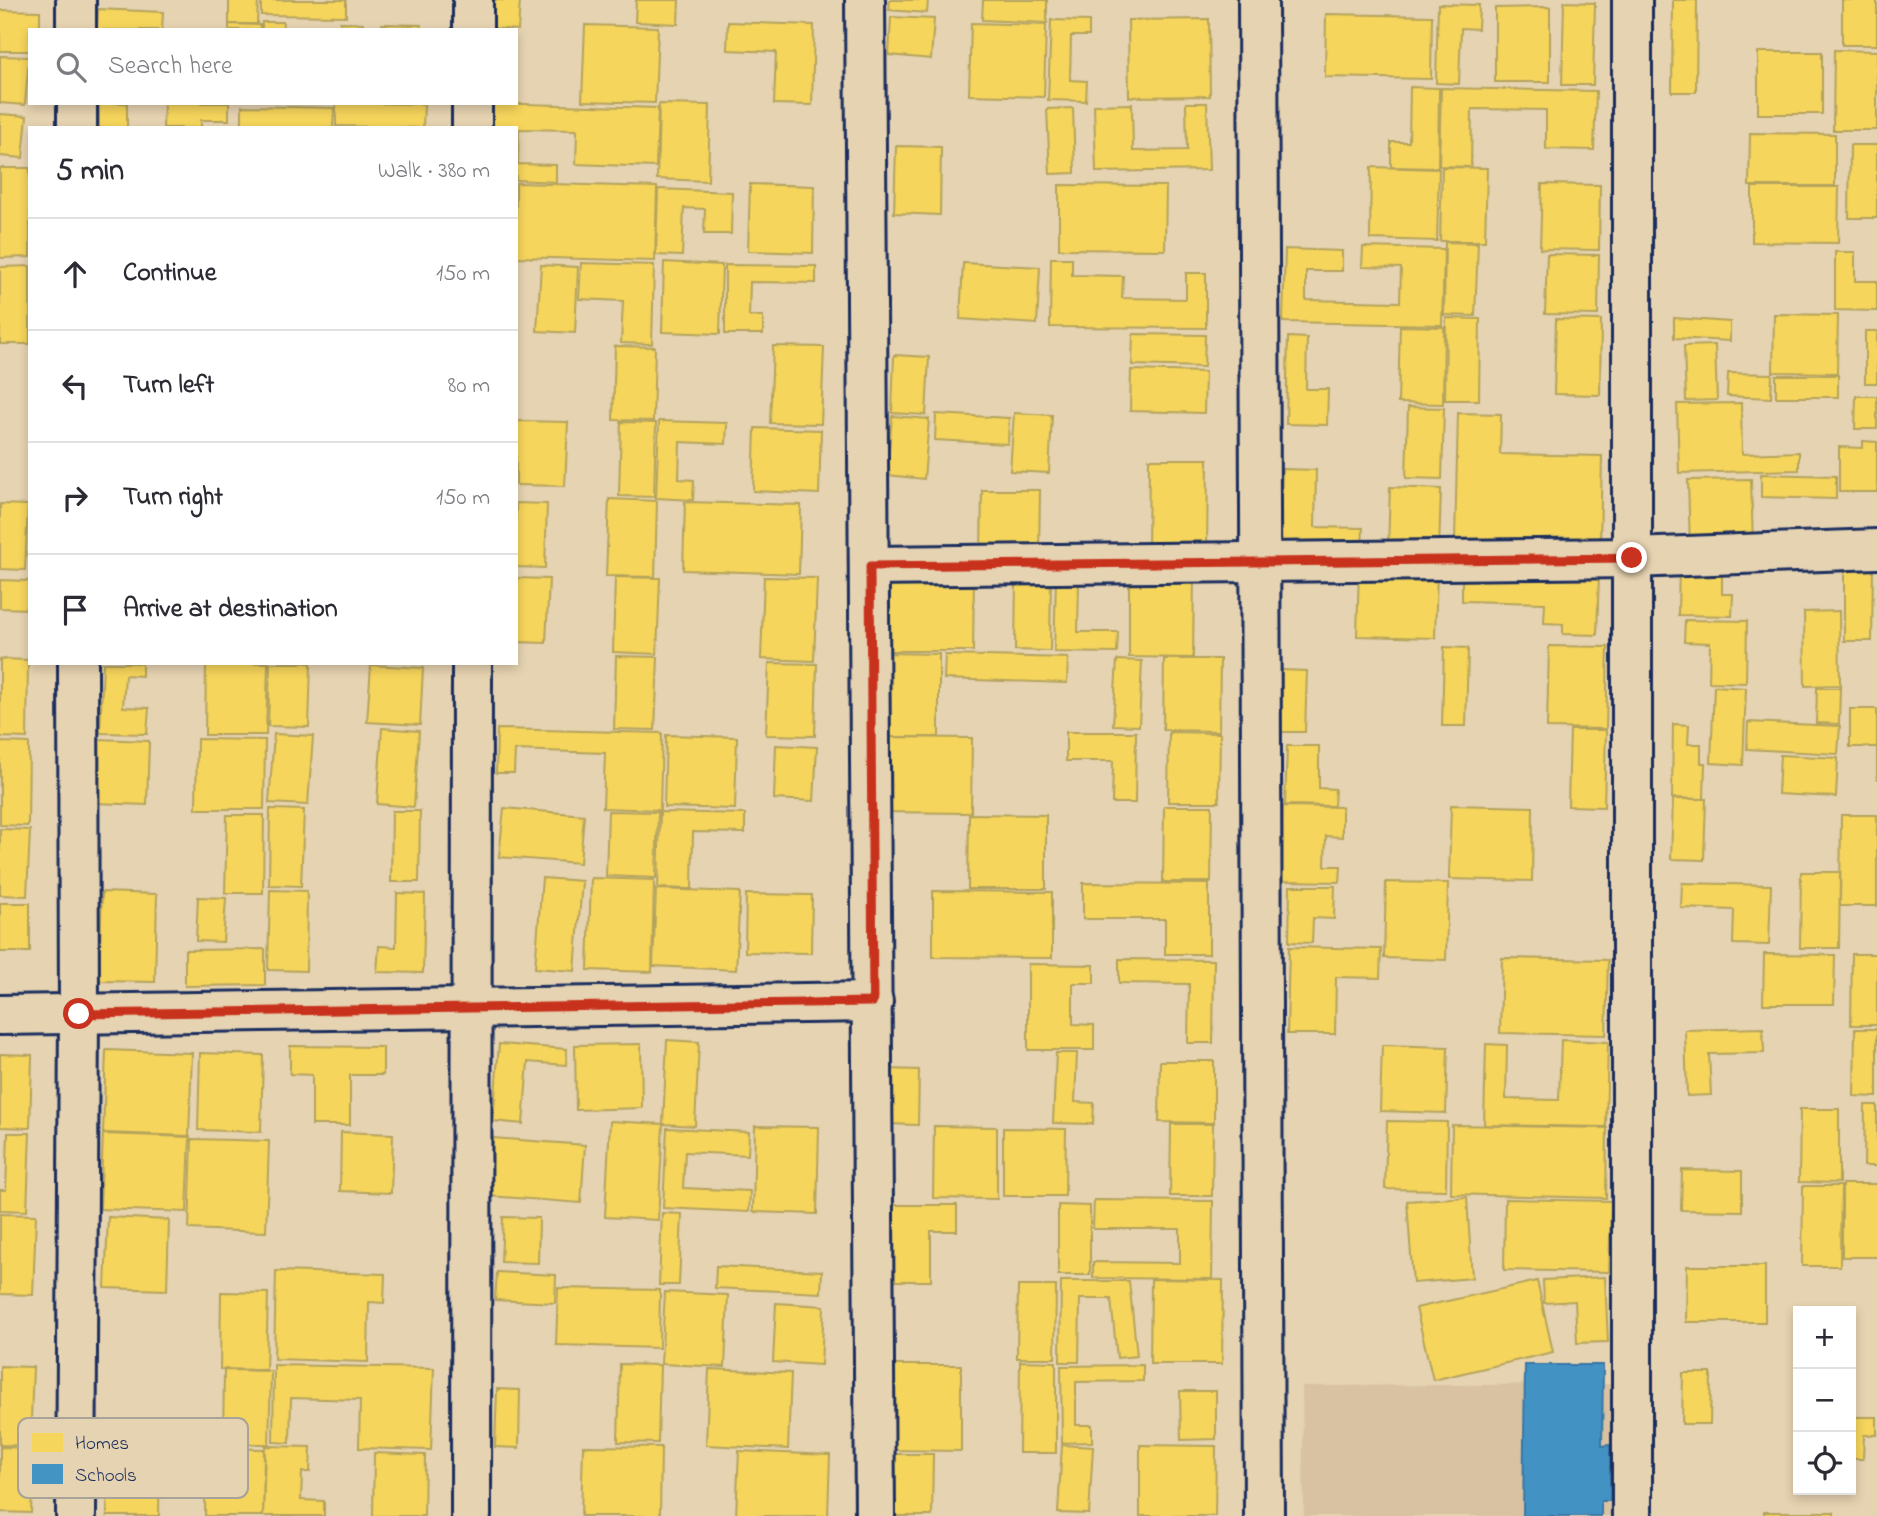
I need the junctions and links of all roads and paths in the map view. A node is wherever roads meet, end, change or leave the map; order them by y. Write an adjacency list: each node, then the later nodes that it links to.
1 (76, 0): 6 (street)
2 (473, 0): 7 (street)
3 (865, 0): 15 (street)
4 (1258, 0): 14 (street)
5 (1632, 0): 13 (street)
6 (76, 28)
7 (473, 28)
8 (76, 105): 10 (street)
9 (472, 105): 11 (street)
10 (77, 126)
11 (472, 126)
12 (1877, 550): 13 (street)
13 (1632, 558): 14 (street); 28 (street)
14 (1260, 560): 15 (street); 27 (street)
15 (870, 566): 18 (street)
16 (78, 665): 20 (street)
17 (472, 665): 19 (street)
18 (873, 1002): 19 (street); 26 (street)
19 (471, 1008): 20 (street); 25 (street)
20 (79, 1014): 21 (street); 22 (street)
21 (0, 1015)
22 (77, 1418)
23 (76, 1498): 24 (street)
24 (76, 1516)
25 (471, 1516)
26 (875, 1516)
27 (1264, 1516)
28 (1632, 1516)

